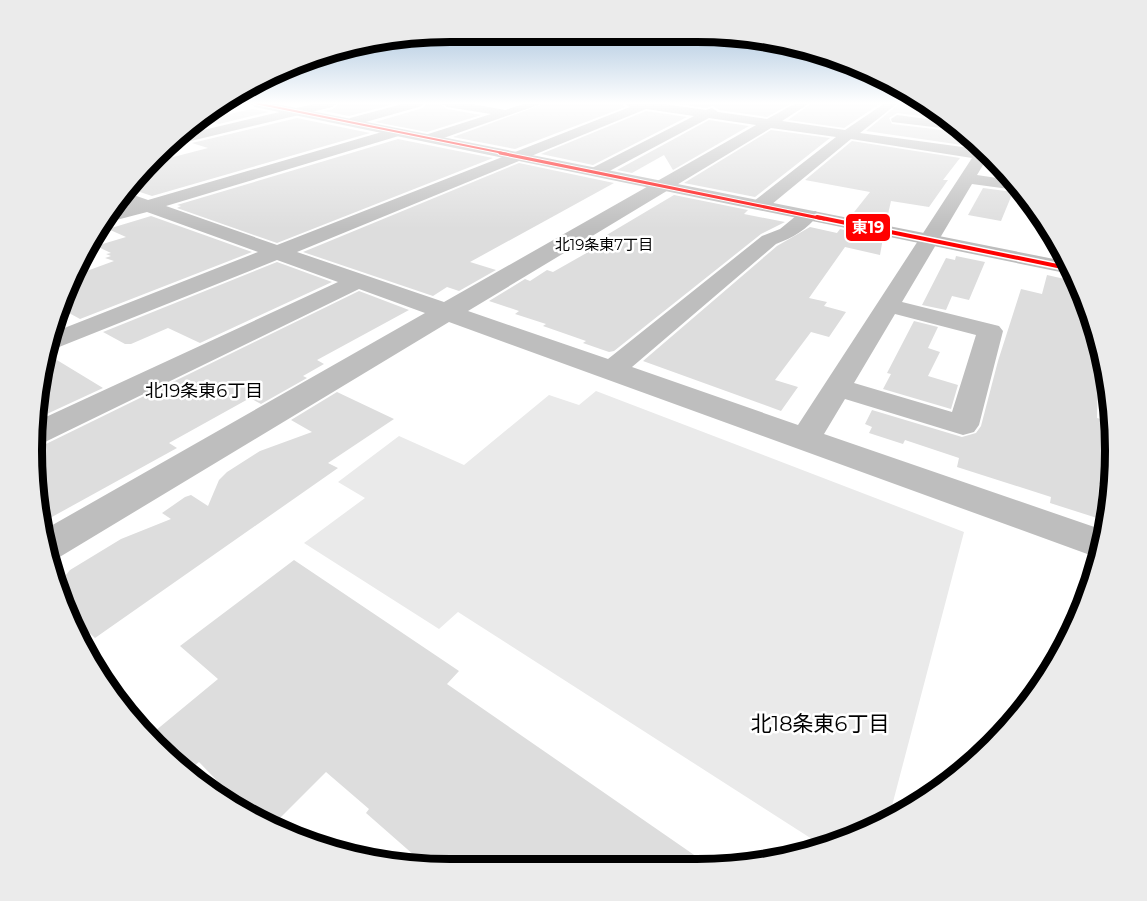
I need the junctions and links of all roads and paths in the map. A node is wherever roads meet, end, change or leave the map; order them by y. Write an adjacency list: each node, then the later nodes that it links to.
1 (353, 145): 17 (street)
2 (464, 145): 9 (main road)
3 (545, 145): 9 (street)
4 (648, 145): 11 (street)
5 (733, 145): 14 (street)
6 (835, 145): 16 (street)
7 (925, 145): 8 (street)
8 (974, 152)
9 (518, 156): 11 (main road); 21 (street)
10 (982, 159): 12 (street)
11 (596, 172): 14 (main road)
12 (967, 178): 13 (street); 20 (street)
13 (1007, 185)
14 (664, 186): 16 (main road); 25 (street)
15 (128, 199): 17 (street)
16 (760, 205): 19 (main road)
17 (149, 206): 18 (street); 21 (street)
18 (117, 215)
19 (809, 215): 20 (main road); 27 (street)
20 (929, 239): 22 (main road); 24 (street)
21 (277, 252): 23 (street); 26 (street)
22 (1061, 267)
23 (358, 281): 25 (street); 29 (street)
24 (890, 306): 28 (street); 28 (street)
25 (446, 313): 27 (street); 32 (street)
26 (58, 340)
27 (610, 371): 30 (street)
28 (837, 387): 30 (street)
29 (43, 431)
30 (806, 439): 31 (street)
31 (1094, 542)
32 (53, 543)

